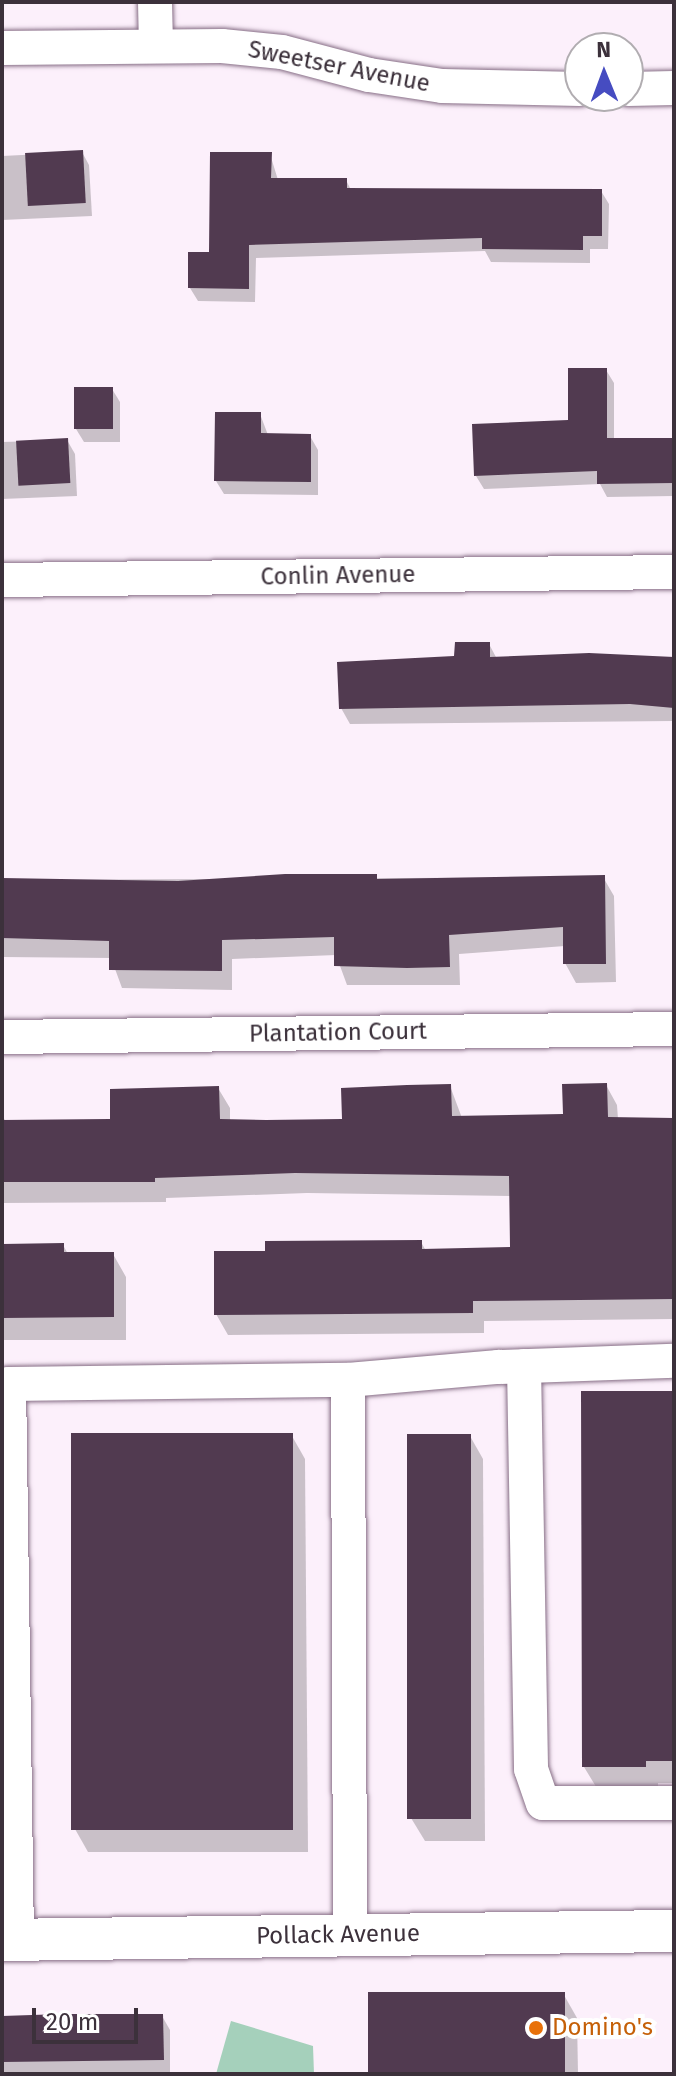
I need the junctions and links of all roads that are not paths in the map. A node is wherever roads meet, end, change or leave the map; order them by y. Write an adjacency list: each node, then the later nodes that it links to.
1 (155, 2): 2 (street)
2 (156, 46): 3 (street, Sweetser Avenue); 5 (street, Sweetser Avenue)
3 (2, 48)
4 (674, 88): 6 (street)
5 (564, 89)
6 (644, 89)
7 (674, 572): 8 (street, Conlin Avenue)
8 (2, 580)
9 (674, 1029): 10 (street, Plantation Court)
10 (2, 1037)
11 (674, 1361): 12 (street)
12 (524, 1366): 13 (street); 14 (street)
13 (348, 1380): 16 (street); 17 (street)
14 (674, 1803)
15 (674, 1931): 16 (street, Pollack Avenue)
16 (350, 1934): 17 (street, Pollack Avenue)
17 (10, 1940)

